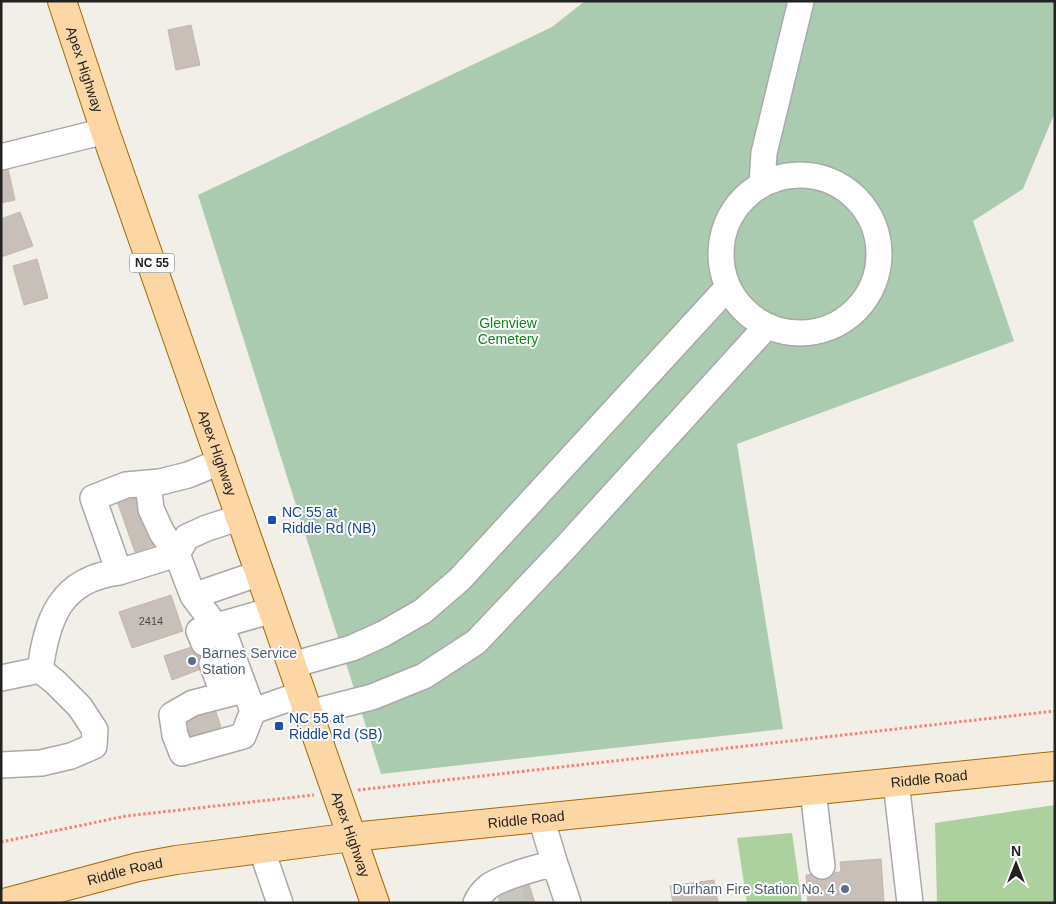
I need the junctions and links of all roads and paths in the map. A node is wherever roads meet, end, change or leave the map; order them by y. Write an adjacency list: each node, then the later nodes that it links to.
1 (62, 1): 3 (main road, Apex Highway / NC 55)
2 (801, 1): 5 (lane)
3 (105, 130): 4 (lane); 8 (main road, Apex Highway / NC 55)
4 (1, 157)
5 (762, 184): 6 (lane); 7 (lane)
6 (728, 287): 7 (lane); 17 (lane)
7 (767, 326): 21 (lane)
8 (222, 461): 9 (lane); 10 (main road, Apex Highway / NC 55)
9 (148, 483): 11 (lane); 12 (lane)
10 (241, 517): 11 (lane); 13 (main road, Apex Highway / NC 55)
11 (177, 554): 12 (lane); 14 (lane)
12 (119, 572): 18 (lane)
13 (260, 574): 14 (lane); 15 (main road, Apex Highway / NC 55)
14 (193, 596): 16 (lane)
15 (273, 610): 16 (lane); 17 (main road, Apex Highway / NC 55)
16 (210, 644): 20 (lane); 20 (lane)
17 (292, 665): 21 (main road, Apex Highway / NC 55)
18 (40, 670): 19 (lane); 23 (lane)
19 (1, 678)
20 (240, 699): 21 (lane)
21 (306, 704): 27 (main road, Apex Highway / NC 55)
22 (1055, 711): 27 (path)
23 (1, 765)
24 (1055, 766): 25 (main road, Riddle Road)
25 (896, 782): 26 (main road, Riddle Road); 39 (lane)
26 (813, 791): 28 (main road, Riddle Road); 32 (lane)
27 (337, 792): 29 (main road, Apex Highway / NC 55); 30 (path)
28 (541, 818): 29 (main road, Riddle Road); 34 (lane)
29 (352, 837): 31 (main road, Riddle Road); 38 (main road, Apex Highway / NC 55)
30 (1, 842)
31 (262, 848): 36 (main road, Riddle Road); 37 (lane)
32 (822, 866)
33 (530, 886): 34 (lane)
34 (561, 889): 35 (lane)
35 (484, 901)
36 (4, 903)
37 (280, 903)
38 (375, 903)
39 (910, 903)

